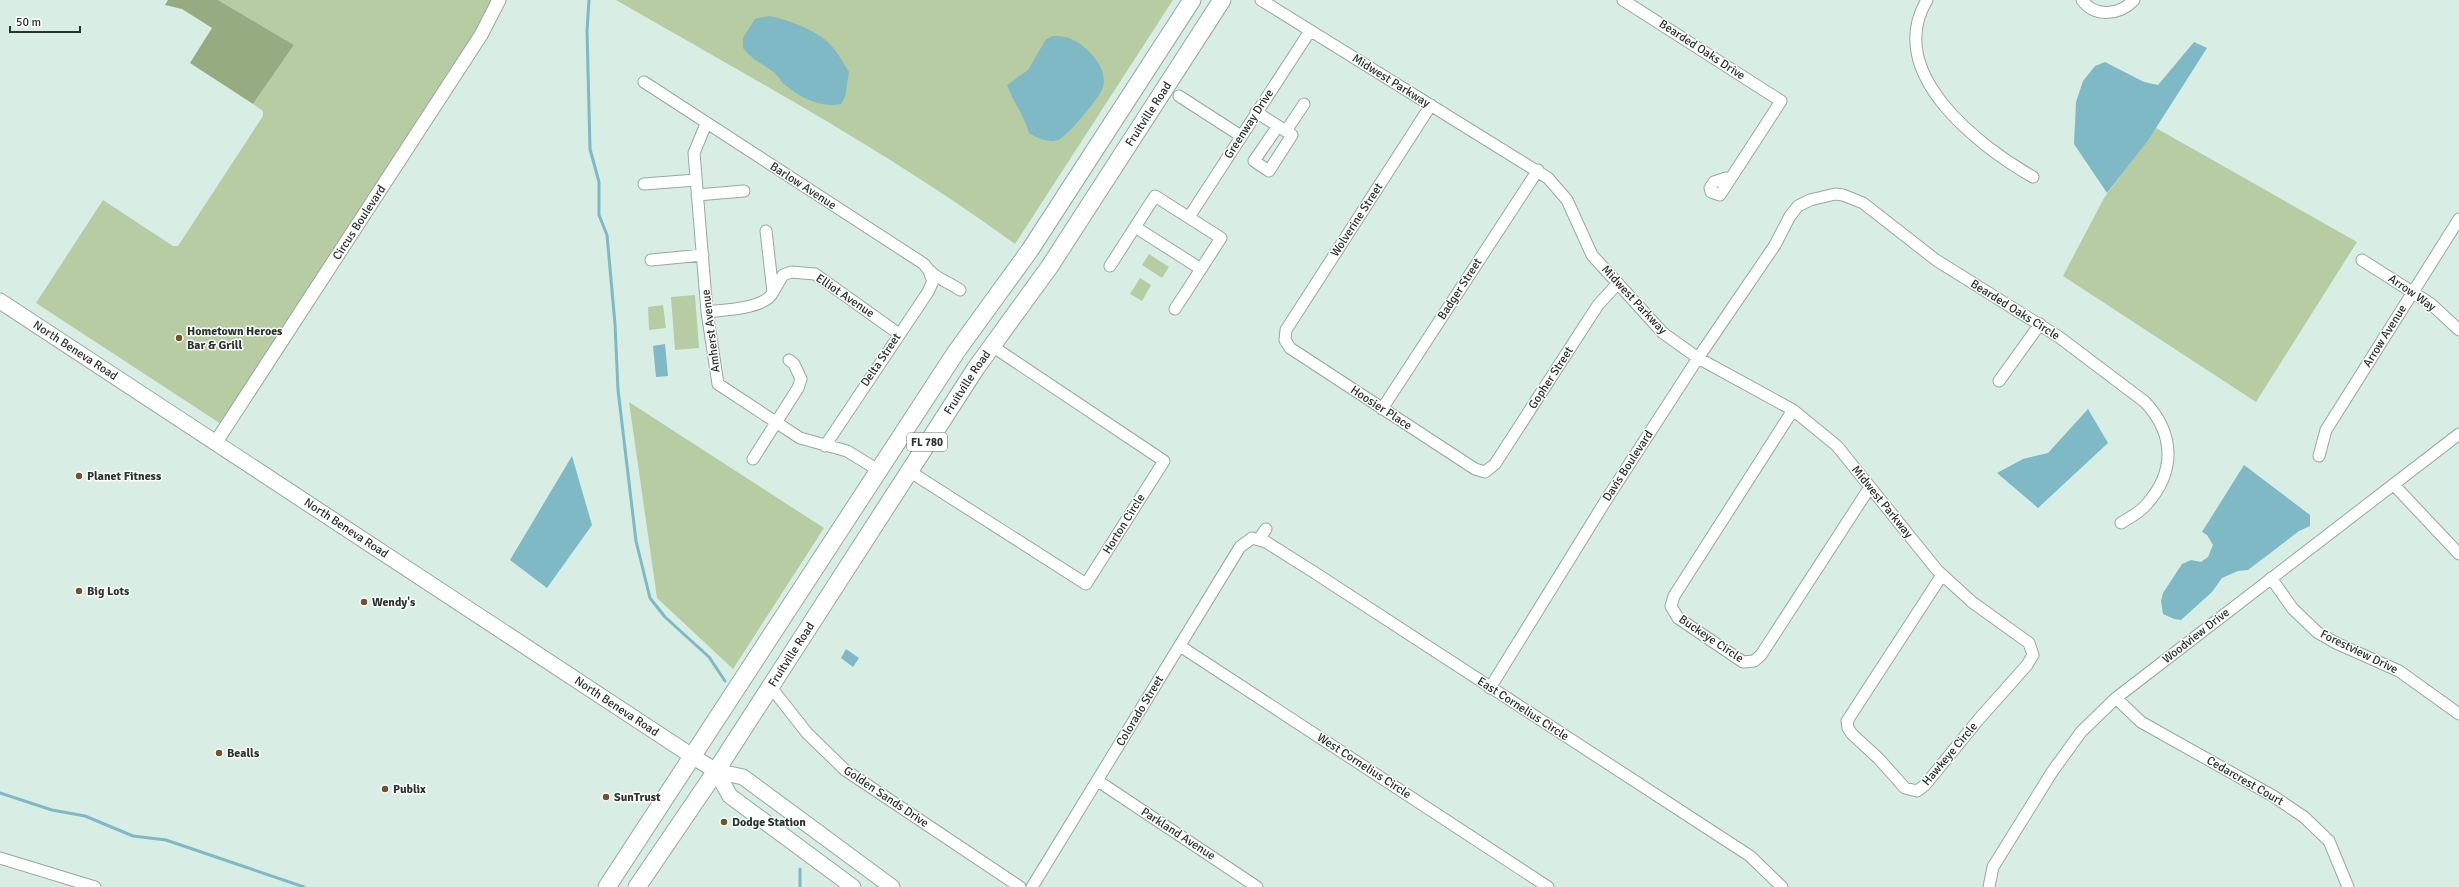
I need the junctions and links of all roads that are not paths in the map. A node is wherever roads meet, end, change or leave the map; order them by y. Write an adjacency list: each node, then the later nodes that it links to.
1 (499, 0): 55 (street, Circus Boulevard)
2 (1192, 0): 52 (main road, Fruitville Road / FL 780)
3 (1222, 0): 46 (main road, Fruitville Road / FL 780)
4 (1261, 0): 9 (street, Midwest Parkway)
5 (1623, 0): 20 (street, Bearded Oaks Drive)
6 (1927, 0): 18 (street)
7 (2082, 0): 8 (street)
8 (2134, 0)
9 (1310, 31): 13 (street, Midwest Parkway); 14 (street, Greenway Drive)
10 (644, 82): 15 (street, Barlow Avenue)
11 (1179, 96): 16 (street)
12 (1304, 104): 14 (street)
13 (1431, 105): 17 (street, Midwest Parkway); 45 (street, Wolverine Street)
14 (1256, 112): 16 (street, Greenway Drive)
15 (706, 124): 19 (street, Amherst Avenue); 34 (street, Barlow Avenue)
16 (1241, 136): 24 (street, Greenway Drive)
17 (1538, 170): 35 (street, Midwest Parkway); 50 (street, Badger Street)
18 (2034, 176)
19 (696, 180): 21 (street); 23 (street, Amherst Avenue)
20 (1730, 180)
21 (644, 184)
22 (744, 192): 23 (street)
23 (697, 195): 29 (street, Amherst Avenue)
24 (1189, 217): 26 (street); 33 (street)
25 (2459, 219): 38 (street, Arrow Avenue)
26 (1135, 227): 32 (street); 33 (street)
27 (766, 231): 37 (street)
28 (1772, 250): 42 (street, Bearded Oaks Circle); 47 (street, Davis Boulevard)
29 (703, 255): 30 (street); 41 (street, Amherst Avenue)
30 (651, 260)
31 (2362, 260): 38 (street, Arrow Way)
32 (1110, 266)
33 (1201, 269): 40 (street)
34 (930, 274): 36 (street, Barlow Avenue); 44 (street, Delta Street)
35 (1618, 283): 47 (street, Midwest Parkway); 61 (street, Gopher Street)
36 (960, 290)
37 (773, 292): 41 (street); 44 (street, Elliot Avenue)
38 (2412, 292): 43 (street, Arrow Way); 57 (street, Arrow Avenue)
39 (0, 301): 55 (main road, North Beneva Road)
40 (1175, 309)
41 (707, 312): 53 (street, Amherst Avenue)
42 (2040, 324): 49 (street); 65 (street, Bearded Oaks Circle)
43 (2459, 330)
44 (899, 334): 56 (street, Delta Street)
45 (1285, 336): 50 (street, Hoosier Place)
46 (992, 346): 60 (main road, Fruitville Road / FL 780); 60 (street, Horton Circle)
47 (1698, 358): 51 (street, Midwest Parkway); 74 (street, Davis Boulevard)
48 (789, 360): 53 (street)
49 (1999, 381)
50 (1382, 409): 61 (street, Hoosier Place)
51 (1793, 410): 63 (street, Midwest Parkway); 63 (street, Buckeye Circle)
52 (916, 413): 59 (main road, Fruitville Road / FL 780); 60 (main road)
53 (777, 424): 56 (street, Amherst Avenue); 58 (street)
54 (2459, 434): 62 (street, Woodview Drive)
55 (216, 442): 77 (main road, North Beneva Road)
56 (825, 446): 59 (street, Amherst Avenue)
57 (2318, 456)
58 (753, 459)
59 (878, 470): 64 (main road); 77 (main road, Fruitville Road / FL 780)
60 (909, 471): 64 (main road, Fruitville Road / FL 780)
61 (1485, 472)
62 (2394, 485): 68 (street); 70 (street, Woodview Drive)
63 (1870, 487): 69 (street, Midwest Parkway)
64 (875, 522): 73 (main road, Fruitville Road / FL 780)
65 (2121, 523)
66 (1266, 529): 67 (street)
67 (1255, 538): 71 (street, Colorado Street); 74 (street, East Cornelius Circle)
68 (2459, 554)
69 (1942, 575): 72 (street, Midwest Parkway); 72 (street, Hawkeye Circle)
70 (2271, 578): 75 (street, Woodview Drive); 76 (street, Forestview Drive)
71 (1180, 646): 79 (street, Colorado Street); 89 (street, West Cornelius Circle)
72 (2033, 650)
73 (770, 686): 78 (main road, Fruitville Road / FL 780); 86 (street, Golden Sands Drive)
74 (1490, 688): 90 (street, East Cornelius Circle)
75 (2116, 698): 91 (street, Woodview Drive); 92 (street, Cedarcrest Court)
76 (2459, 714)
77 (692, 756): 78 (main road, North Beneva Road); 82 (main road, Fruitville Road / FL 780)
78 (716, 771): 83 (main road, Fruitville Road / FL 780); 84 (main road); 85 (main road)
79 (1098, 781): 87 (street, Colorado Street); 88 (street, Parkland Avenue)
80 (0, 858): 81 (street)
81 (95, 887)
82 (607, 887)
83 (637, 887)
84 (853, 887)
85 (892, 887)
86 (1020, 887)
87 (1032, 887)
88 (1258, 887)
89 (1548, 887)
90 (1782, 887)
91 (1989, 887)
92 (2348, 887)

